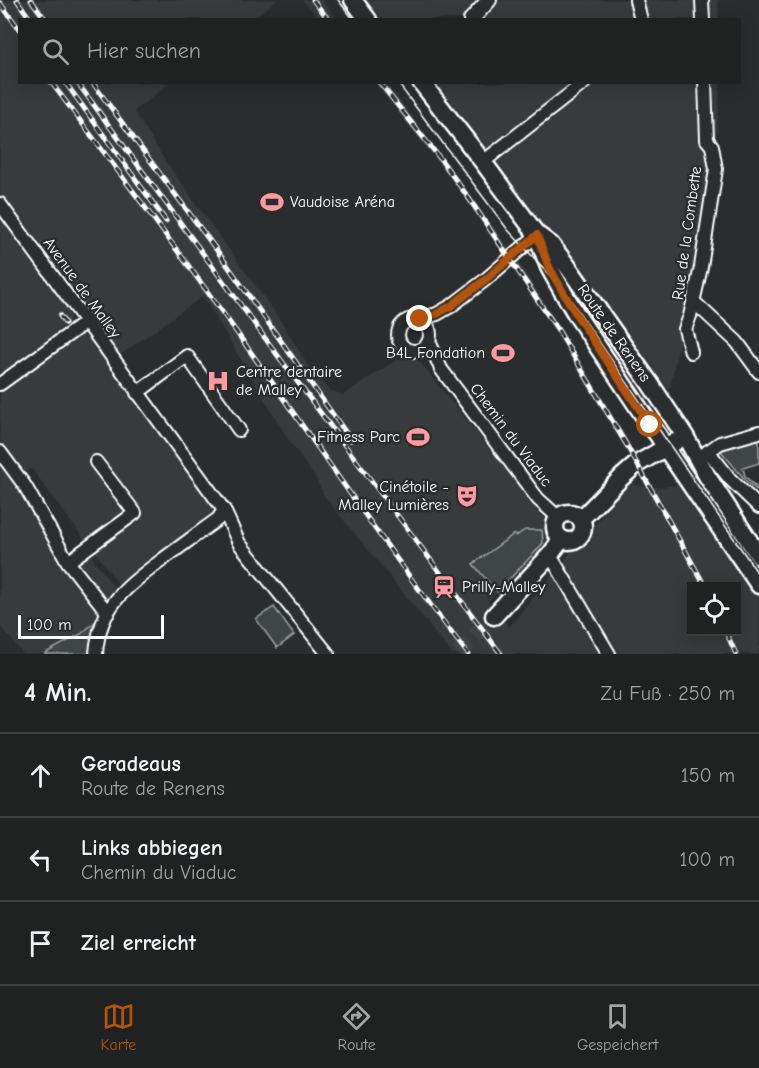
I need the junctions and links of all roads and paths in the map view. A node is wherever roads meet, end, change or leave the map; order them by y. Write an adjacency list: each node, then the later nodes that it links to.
1 (353, 0): 5 (main road)
2 (489, 0): 6 (street)
3 (636, 0): 7 (street)
4 (702, 0): 8 (street)
5 (366, 18)
6 (473, 18)
7 (640, 18)
8 (703, 18)
9 (423, 84): 12 (main road, Route de Renens)
10 (582, 84): 12 (street)
11 (705, 84): 15 (street, Rue de la Combette)
12 (483, 162): 14 (main road, Route de Renens)
13 (0, 204): 18 (street, Avenue de Malley)
14 (537, 235): 16 (street); 28 (main road, Route de Renens); 29 (main road, Route de Renens)
15 (694, 302): 21 (street, Rue de la Combette); 23 (street)
16 (437, 314): 17 (street); 19 (street)
17 (420, 319): 19 (street); 20 (street)
18 (86, 322): 24 (street); 25 (street, Avenue de Malley)
19 (430, 336): 20 (street); 22 (street, Chemin du Viaduc)
20 (418, 351): 22 (street, Chemin du Viaduc)
21 (692, 352)
22 (441, 369): 35 (street, Chemin du Viaduc)
23 (759, 372)
24 (0, 384)
25 (137, 393): 26 (street); 34 (street, Avenue de Malley)
26 (239, 430)
27 (759, 432): 31 (street)
28 (685, 436): 29 (main road); 31 (main road, Route de Renens)
29 (665, 447): 36 (main road); 41 (main road, Route de Renens)
30 (0, 452): 40 (street)
31 (705, 453): 33 (street); 39 (main road, Route de Renens)
32 (96, 462): 40 (street)
33 (759, 507)
34 (224, 510): 42 (street); 45 (street, Avenue de Malley)
35 (559, 518): 36 (main road); 37 (main road)
36 (581, 519): 37 (main road)
37 (562, 539): 38 (main road)
38 (550, 555): 43 (main road); 46 (street)
39 (759, 556)
40 (68, 562): 42 (street)
41 (759, 585)
42 (108, 613): 44 (street)
43 (494, 616)
44 (96, 654)
45 (328, 654)
46 (609, 654)

